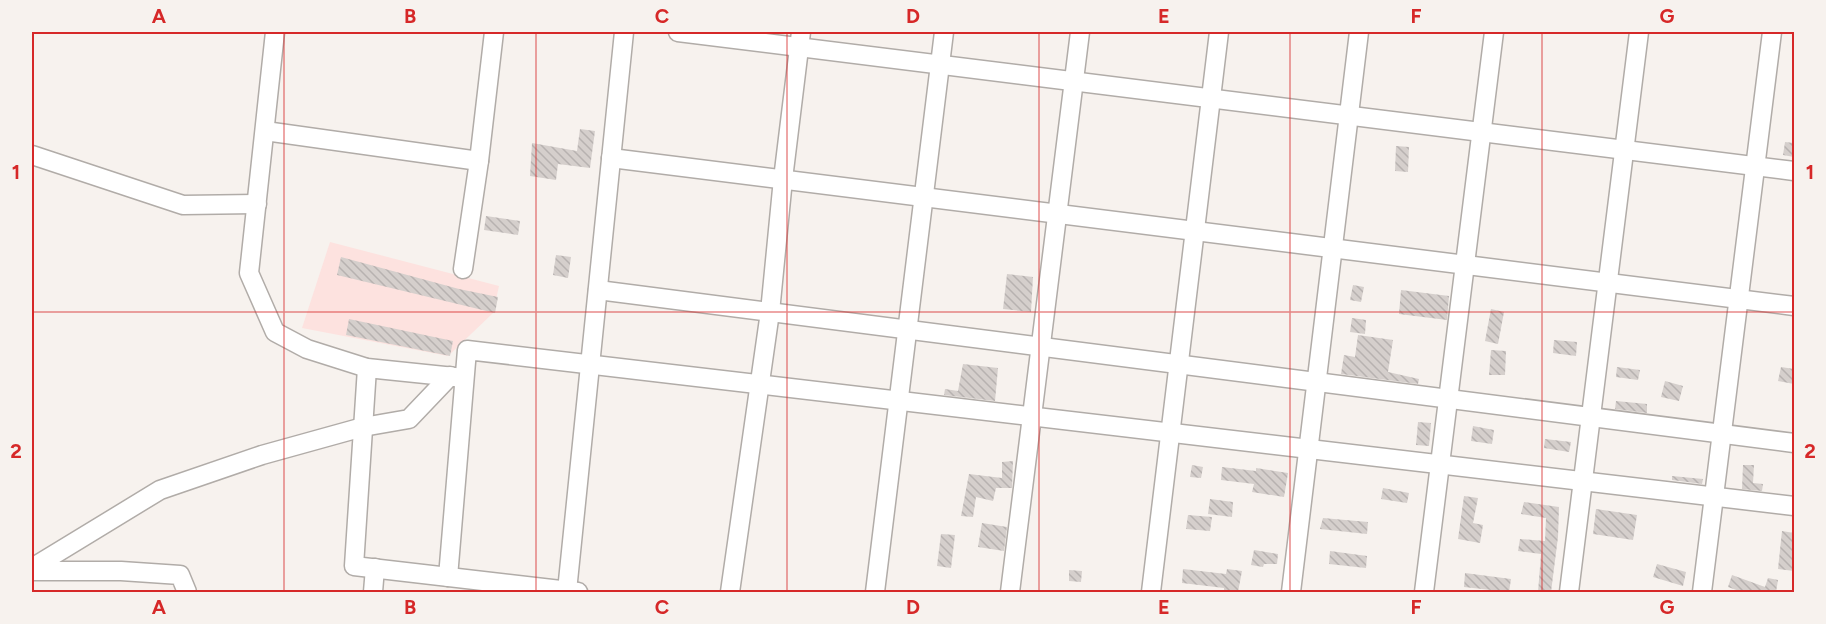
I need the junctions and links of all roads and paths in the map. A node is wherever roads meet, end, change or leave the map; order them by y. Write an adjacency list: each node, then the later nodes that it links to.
1 (275, 32): 17 (street)
2 (494, 32): 22 (street)
3 (624, 32): 21 (street)
4 (678, 32): 12 (street)
5 (944, 32): 13 (street)
6 (1080, 32): 14 (street)
7 (1219, 32): 15 (street)
8 (1359, 32): 16 (street)
9 (1494, 32): 18 (street)
10 (1639, 32): 19 (street)
11 (1772, 32): 23 (street)
12 (800, 39): 13 (street); 25 (street)
13 (940, 64): 14 (street); 26 (street)
14 (1074, 81): 15 (street); 28 (street)
15 (1211, 98): 16 (street); 29 (street)
16 (1349, 116): 18 (street); 30 (street)
17 (265, 131): 22 (street); 27 (street)
18 (1481, 132): 19 (street); 31 (street)
19 (1624, 150): 23 (street); 33 (street)
20 (32, 154): 27 (street)
21 (611, 158): 25 (street); 34 (street)
22 (479, 161): 32 (street)
23 (1755, 166): 24 (street); 35 (street)
24 (1794, 171)
25 (783, 179): 26 (street); 37 (street)
26 (924, 197): 28 (street); 38 (street)
27 (257, 204): 42 (street)
28 (1058, 214): 29 (street); 39 (street)
29 (1195, 231): 30 (street); 40 (street)
30 (1333, 248): 31 (street); 44 (street)
31 (1465, 265): 33 (street); 46 (street)
32 (464, 269)
33 (1608, 282): 35 (street); 49 (street)
34 (598, 290): 37 (street); 41 (street)
35 (1739, 299): 36 (street); 52 (street)
36 (1794, 306)
37 (770, 312): 38 (street); 45 (street)
38 (908, 329): 39 (street); 47 (street)
39 (1041, 346): 40 (street); 48 (street)
40 (1179, 364): 44 (street); 51 (street)
41 (590, 365): 43 (street); 45 (street); 64 (street)
42 (367, 368): 43 (street); 50 (street)
43 (457, 377): 50 (street); 61 (street)
44 (1317, 382): 46 (street); 54 (street)
45 (759, 385): 47 (street); 65 (street)
46 (1448, 399): 49 (street); 55 (street)
47 (899, 401): 48 (street); 66 (street)
48 (1032, 417): 51 (street); 67 (street)
49 (1591, 417): 52 (street); 56 (street)
50 (363, 427): 59 (street); 60 (street)
51 (1170, 433): 54 (street); 68 (street)
52 (1722, 434): 53 (street); 57 (street)
53 (1794, 443)
54 (1308, 449): 55 (street); 69 (street)
55 (1440, 465): 56 (street); 70 (street)
56 (1583, 482): 57 (street); 71 (street)
57 (1714, 497): 58 (street); 72 (street)
58 (1794, 506)
59 (375, 568): 61 (street); 63 (street)
60 (32, 570): 62 (street)
61 (448, 577): 64 (street)
62 (187, 592)
63 (373, 592)
64 (572, 592)
65 (730, 592)
66 (875, 592)
67 (1010, 592)
68 (1151, 592)
69 (1291, 592)
70 (1424, 592)
71 (1569, 592)
72 (1702, 592)

